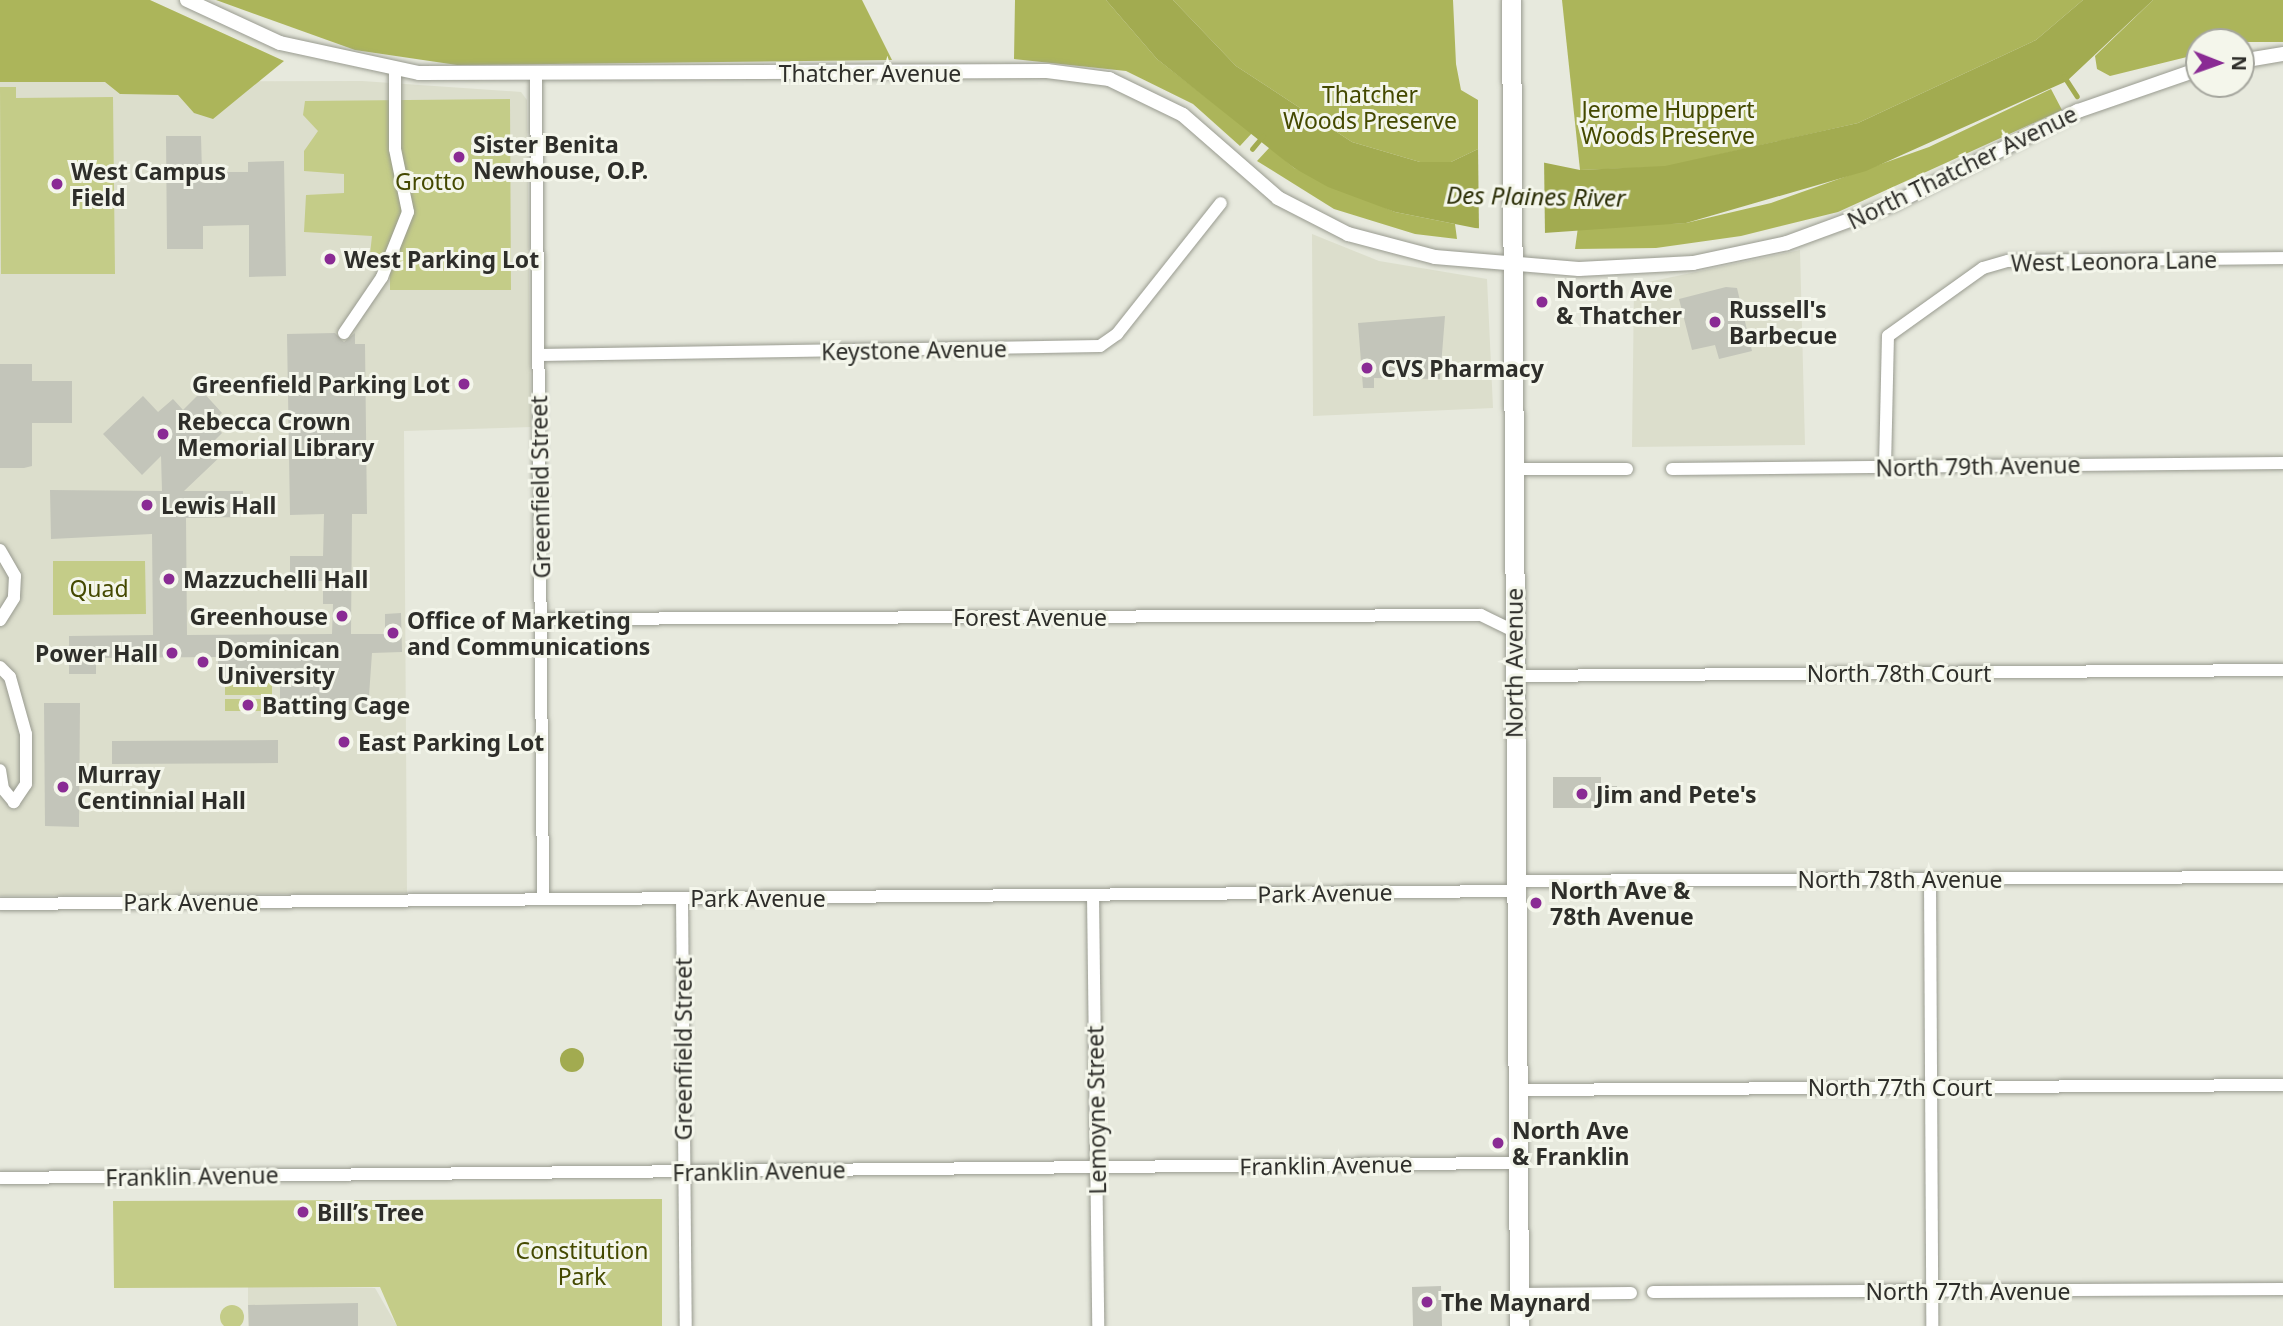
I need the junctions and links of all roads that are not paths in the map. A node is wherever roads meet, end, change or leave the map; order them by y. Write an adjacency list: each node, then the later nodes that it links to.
1 (187, 0): 5 (street, Thatcher Avenue)
2 (1511, 0): 10 (main road, North Avenue)
3 (2283, 54): 4 (street)
4 (2255, 59)
5 (395, 69): 7 (street, Thatcher Avenue); 11 (street)
6 (2185, 74): 10 (street, North Thatcher Avenue)
7 (536, 75): 10 (street, Thatcher Avenue); 12 (street, Greenfield Street)
8 (1220, 203): 12 (street, Keystone Avenue)
9 (2283, 258): 14 (street, West Leonora Lane)
10 (1514, 266): 15 (main road, North Avenue)
11 (344, 333)
12 (539, 355): 19 (street, Greenfield Street)
13 (2283, 463): 14 (street, North 79th Avenue)
14 (1885, 467): 17 (street, North 79th Avenue)
15 (1514, 469): 16 (street); 21 (main road, North Avenue)
16 (1627, 469)
17 (1672, 469)
18 (0, 550): 20 (street)
19 (542, 619): 21 (street, Forest Avenue); 31 (street, Greenfield Street)
20 (0, 620)
21 (1514, 631): 24 (main road, North Avenue)
22 (0, 667): 25 (street)
23 (2283, 670): 24 (street, North 78th Court)
24 (1514, 677): 28 (main road, North Avenue)
25 (0, 770)
26 (2283, 877): 27 (street, North 78th Avenue)
27 (1930, 879): 28 (street, North 78th Avenue); 34 (street)
28 (1516, 886): 29 (street, Park Avenue); 35 (main road, North Avenue)
29 (1093, 895): 30 (street, Park Avenue); 37 (street, Lemoyne Street)
30 (682, 898): 31 (street, Park Avenue); 38 (street, Greenfield Street)
31 (543, 899): 32 (street, Park Avenue)
32 (0, 904)
33 (2283, 1085): 34 (street, North 77th Court)
34 (1931, 1087): 35 (street, North 77th Court); 41 (street)
35 (1518, 1090): 36 (main road, North Avenue)
36 (1518, 1163): 37 (street, Franklin Avenue); 44 (main road, North Avenue)
37 (1096, 1167): 38 (street, Franklin Avenue); 46 (street, Lemoyne Street)
38 (684, 1171): 39 (street, Franklin Avenue); 45 (street, Greenfield Street)
39 (0, 1178)
40 (2283, 1289): 41 (street, North 77th Avenue)
41 (1932, 1291): 42 (street, North 77th Avenue); 48 (street)
42 (1653, 1292)
43 (1632, 1293): 44 (street)
44 (1519, 1294): 47 (main road, North Avenue)
45 (686, 1326)
46 (1098, 1326)
47 (1520, 1326)
48 (1932, 1326)

